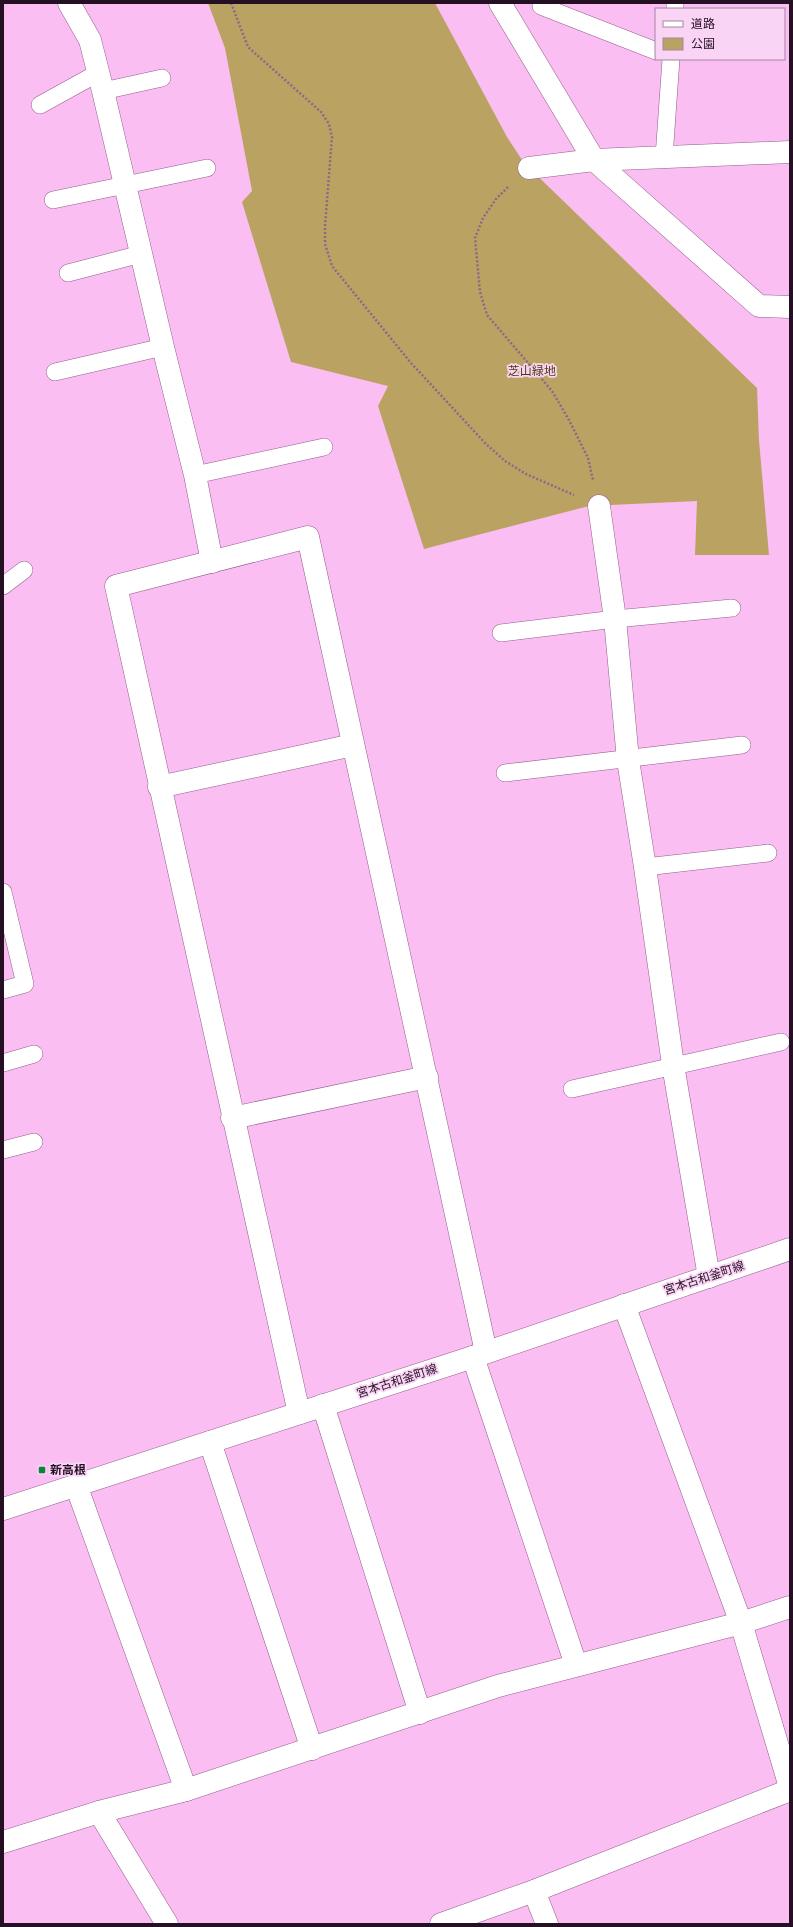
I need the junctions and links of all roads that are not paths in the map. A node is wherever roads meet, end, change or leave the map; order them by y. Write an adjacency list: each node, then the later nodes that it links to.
1 (69, 3): 7 (street)
2 (500, 3): 11 (street)
3 (541, 6): 4 (lane)
4 (655, 51)
5 (671, 60): 10 (lane)
6 (162, 78): 7 (lane)
7 (101, 82): 8 (lane); 14 (street)
8 (40, 105)
9 (790, 152): 10 (street)
10 (664, 157): 11 (street)
11 (594, 160): 13 (street); 18 (street)
12 (207, 168): 14 (lane)
13 (529, 168)
14 (126, 185): 15 (lane); 16 (street)
15 (52, 200)
16 (141, 254): 17 (lane); 19 (street)
17 (68, 273)
18 (790, 307)
19 (163, 347): 20 (lane); 22 (street)
20 (54, 372)
21 (324, 446): 22 (lane)
22 (195, 475): 24 (street)
23 (599, 506): 28 (street)
24 (212, 562): 30 (street); 34 (street)
25 (24, 570): 26 (lane)
26 (3, 586)
27 (732, 608): 28 (lane)
28 (614, 619): 29 (lane); 32 (street)
29 (501, 632)
30 (352, 745): 34 (street); 43 (street)
31 (742, 745): 32 (lane)
32 (628, 760): 33 (lane); 36 (street)
33 (505, 773)
34 (160, 787): 45 (street)
35 (768, 854): 36 (lane)
36 (645, 867): 42 (street)
37 (3, 892): 38 (lane)
38 (3, 990)
39 (781, 1042): 42 (lane)
40 (34, 1054): 41 (lane)
41 (3, 1063)
42 (673, 1065): 44 (lane); 49 (street)
43 (427, 1077): 45 (street); 51 (street)
44 (572, 1089)
45 (232, 1118): 53 (street)
46 (34, 1142): 47 (lane)
47 (3, 1150)
48 (790, 1249): 49 (street, 宮本古和釜町線)
49 (709, 1277): 50 (street, 宮本古和釜町線)
50 (624, 1305): 51 (street, 宮本古和釜町線); 58 (street)
51 (480, 1355): 52 (street, 宮本古和釜町線); 59 (street)
52 (323, 1405): 53 (street, 宮本古和釜町線); 60 (street)
53 (299, 1413): 54 (street, 宮本古和釜町線)
54 (210, 1442): 55 (street, 宮本古和釜町線); 61 (street)
55 (76, 1485): 56 (street, 宮本古和釜町線); 63 (street)
56 (3, 1508)
57 (790, 1607): 58 (street)
58 (740, 1623): 59 (street); 62 (street)
59 (576, 1665): 60 (street)
60 (420, 1713): 61 (street)
61 (312, 1749): 63 (street)
62 (788, 1773)
63 (186, 1790): 65 (street)
64 (790, 1790): 67 (street)
65 (98, 1812): 66 (street); 68 (street)
66 (3, 1842)
67 (534, 1891): 69 (street); 70 (street)
68 (167, 1924)
69 (441, 1924)
70 (547, 1924)

